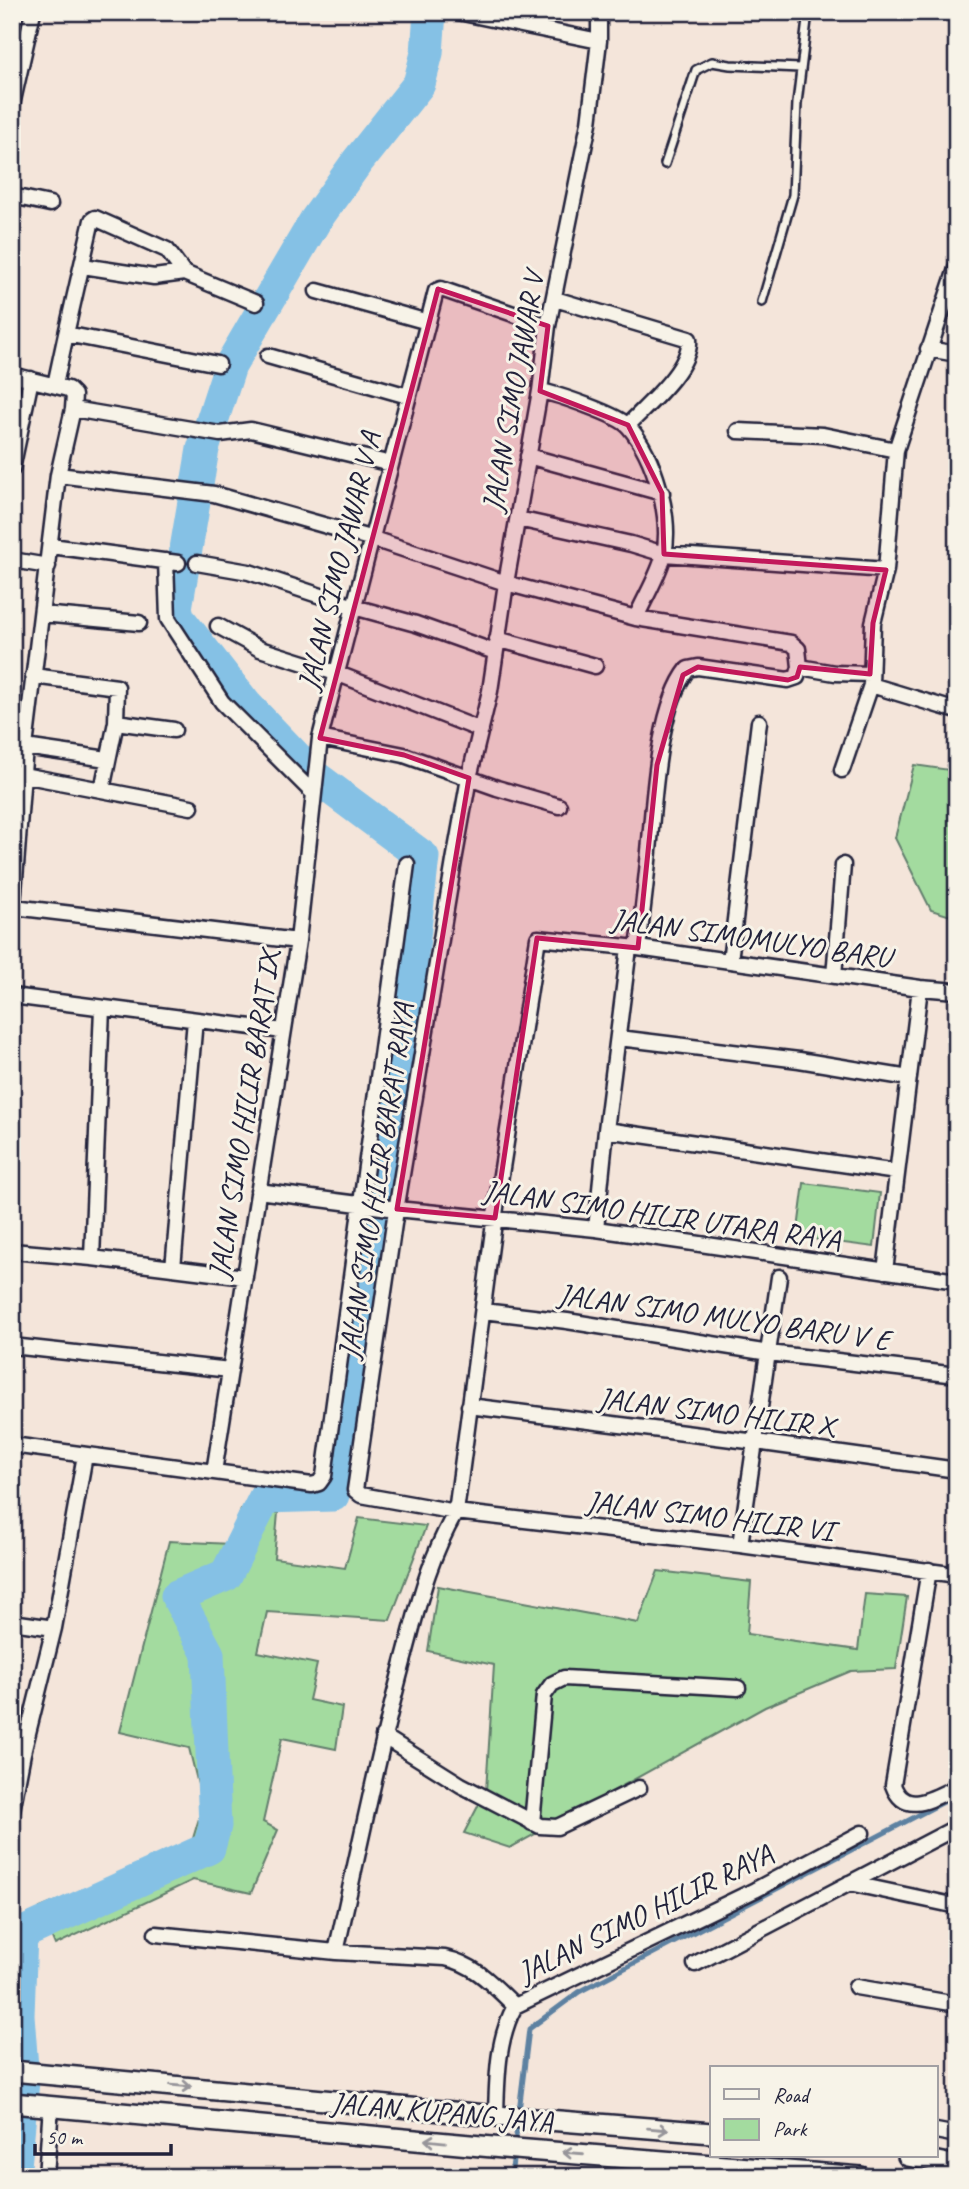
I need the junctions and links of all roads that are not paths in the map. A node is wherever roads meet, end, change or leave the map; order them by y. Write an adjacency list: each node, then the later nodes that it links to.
1 (33, 12): 7 (street)
2 (458, 12): 5 (street)
3 (599, 12): 5 (street, JALAN SIMO JAWAR V)
4 (807, 12): 6 (lane)
5 (599, 41): 15 (street, JALAN SIMO JAWAR V)
6 (800, 68): 8 (lane); 16 (lane)
7 (12, 105)
8 (665, 164)
9 (12, 196): 10 (street)
10 (50, 204)
11 (83, 266): 13 (street); 13 (street); 20 (street)
12 (957, 266): 21 (street)
13 (184, 273): 17 (street)
14 (317, 291): 18 (street)
15 (555, 299): 19 (street, JALAN SIMO JAWAR V); 31 (street)
16 (762, 302)
17 (256, 303)
18 (428, 322): 19 (street, JALAN SIMO JAWAR V A); 29 (street, JALAN SIMO JAWAR V A)
19 (548, 326): 28 (street, JALAN SIMO JAWAR V)
20 (66, 334): 24 (street); 27 (street)
21 (928, 349): 22 (street); 33 (street)
22 (957, 355)
23 (268, 356): 29 (street)
24 (218, 364)
25 (12, 375): 26 (street)
26 (31, 379): 27 (street); 36 (street)
27 (55, 385): 30 (street)
28 (540, 391): 31 (street); 34 (street, JALAN SIMO JAWAR V)
29 (408, 396): 35 (street, JALAN SIMO JAWAR V A)
30 (73, 409): 35 (street); 37 (street)
31 (628, 425): 38 (street)
32 (738, 431): 33 (street)
33 (896, 450): 46 (street)
34 (528, 456): 38 (street); 39 (street, JALAN SIMO JAWAR V)
35 (391, 464): 40 (street, JALAN SIMO JAWAR V A)
36 (12, 469)
37 (58, 475): 40 (street); 41 (street)
38 (662, 493): 42 (street)
39 (518, 519): 42 (street); 47 (street, JALAN SIMO JAWAR V)
40 (373, 539): 47 (street); 48 (street, JALAN SIMO JAWAR V A)
41 (51, 546): 45 (street); 70 (street)
42 (664, 554): 46 (street); 50 (street)
43 (12, 559): 45 (street)
44 (197, 563): 48 (street)
45 (48, 566): 49 (street)
46 (886, 570): 58 (street)
47 (506, 583): 50 (street); 53 (street, JALAN SIMO JAWAR V)
48 (354, 607): 53 (street); 56 (street, JALAN SIMO JAWAR V A)
49 (42, 614): 51 (street); 57 (street)
50 (636, 618): 55 (street)
51 (139, 623)
52 (218, 626): 56 (street)
53 (496, 645): 54 (street); 63 (street, JALAN SIMO JAWAR V)
54 (595, 666)
55 (800, 667): 58 (street); 78 (street)
56 (337, 673): 63 (street); 64 (street, JALAN SIMO JAWAR V A)
57 (33, 676): 60 (street); 65 (street)
58 (870, 680): 59 (street); 67 (street)
59 (957, 711)
60 (116, 722): 62 (street); 66 (street)
61 (759, 722): 79 (street)
62 (174, 730)
63 (481, 730): 69 (street, JALAN SIMO JAWAR V)
64 (320, 738): 69 (street); 70 (street, JALAN SIMO JAWAR V A)
65 (25, 747): 66 (street); 68 (street)
66 (107, 760): 71 (street)
67 (842, 770)
68 (18, 775): 71 (street); 76 (street)
69 (469, 778): 72 (street); 93 (street, JALAN SIMO HILIR BARAT RAYA)
70 (316, 780): 77 (street, JALAN SIMO HILIR BARAT IX)
71 (102, 790): 73 (street)
72 (559, 806)
73 (191, 807)
74 (407, 864): 92 (street, JALAN SIMO HILIR BARAT RAYA)
75 (843, 865): 80 (street)
76 (13, 913): 77 (street)
77 (298, 941): 86 (street, JALAN SIMO HILIR BARAT IX)
78 (633, 948): 79 (street, JALAN SIMOMULYO BARU); 87 (street); 94 (street, JALAN SIMOMULYO BARU)
79 (730, 961): 80 (street, JALAN SIMOMULYO BARU)
80 (834, 976): 81 (street, JALAN SIMOMULYO BARU)
81 (920, 988): 82 (street, JALAN SIMOMULYO BARU); 88 (street)
82 (957, 991)
83 (12, 996): 84 (street)
84 (102, 1008): 85 (street); 97 (street)
85 (195, 1020): 86 (street); 98 (street)
86 (284, 1031): 91 (street, JALAN SIMO HILIR BARAT IX)
87 (619, 1038): 88 (street); 89 (street)
88 (909, 1078): 90 (street)
89 (606, 1130): 90 (street); 95 (street)
90 (897, 1172): 99 (street)
91 (258, 1191): 92 (street, JALAN SIMO HILIR UTARA RAYA); 100 (street, JALAN SIMO HILIR BARAT IX)
92 (363, 1205): 93 (street, JALAN SIMO HILIR UTARA RAYA); 113 (street, JALAN SIMO HILIR BARAT RAYA)
93 (393, 1208): 94 (street, JALAN SIMO HILIR UTARA RAYA); 114 (street, JALAN SIMO HILIR BARAT RAYA)
94 (495, 1218): 95 (street, JALAN SIMO HILIR UTARA RAYA); 103 (street)
95 (596, 1229): 99 (street, JALAN SIMO HILIR UTARA RAYA)
96 (12, 1251): 97 (street)
97 (92, 1258): 98 (street)
98 (173, 1268): 100 (street)
99 (885, 1271): 102 (street, JALAN SIMO HILIR UTARA RAYA)
100 (245, 1277): 106 (street, JALAN SIMO HILIR BARAT IX)
101 (779, 1277): 105 (street)
102 (957, 1281)
103 (483, 1311): 105 (street, JALAN SIMO MULYO BARU V E); 108 (street)
104 (12, 1346): 106 (street)
105 (769, 1353): 107 (street, JALAN SIMO MULYO BARU V E); 109 (street)
106 (230, 1370): 113 (street, JALAN SIMO HILIR BARAT IX)
107 (957, 1375)
108 (468, 1406): 109 (street, JALAN SIMO HILIR X); 114 (street)
109 (756, 1442): 112 (street, JALAN SIMO HILIR X); 115 (street)
110 (12, 1445): 111 (street)
111 (86, 1455): 113 (street); 119 (street)
112 (957, 1470)
113 (214, 1472)
114 (456, 1512): 115 (street, JALAN SIMO HILIR VI); 121 (street)
115 (740, 1545): 116 (street, JALAN SIMO HILIR VI)
116 (929, 1570): 117 (street, JALAN SIMO HILIR VI); 123 (street)
117 (957, 1575)
118 (12, 1622): 119 (street)
119 (54, 1628): 122 (street)
120 (738, 1688): 126 (street)
121 (383, 1736): 126 (street); 132 (street)
122 (18, 1752): 125 (street)
123 (957, 1787)
124 (639, 1788): 126 (street)
125 (12, 1811)
126 (532, 1823)
127 (957, 1827): 129 (street)
128 (862, 1833): 136 (street, JALAN SIMO HILIR RAYA)
129 (849, 1883): 130 (street); 133 (street)
130 (957, 1906)
131 (156, 1934): 132 (street)
132 (336, 1952): 136 (street)
133 (695, 1964)
134 (856, 1987): 135 (street)
135 (957, 2004)
136 (515, 2006): 142 (street, JALAN SIMO HILIR RAYA)
137 (25, 2073): 138 (main road, JALAN KUPANG JAYA)
138 (130, 2081): 141 (main road); 142 (main road, JALAN KUPANG JAYA, one-way to 142)
139 (16, 2103): 140 (main road, JALAN KUPANG JAYA)
140 (46, 2105): 141 (main road, JALAN KUPANG JAYA); 149 (street)
141 (129, 2112): 147 (main road, JALAN KUPANG JAYA, one-way to 141)
142 (501, 2117): 144 (main road, JALAN KUPANG JAYA, one-way to 144)
143 (937, 2131): 145 (street)
144 (710, 2133)
145 (957, 2135)
146 (918, 2158): 148 (main road)
147 (736, 2161): 150 (main road, JALAN KUPANG JAYA)
148 (957, 2166)
149 (46, 2177)
150 (861, 2177)

